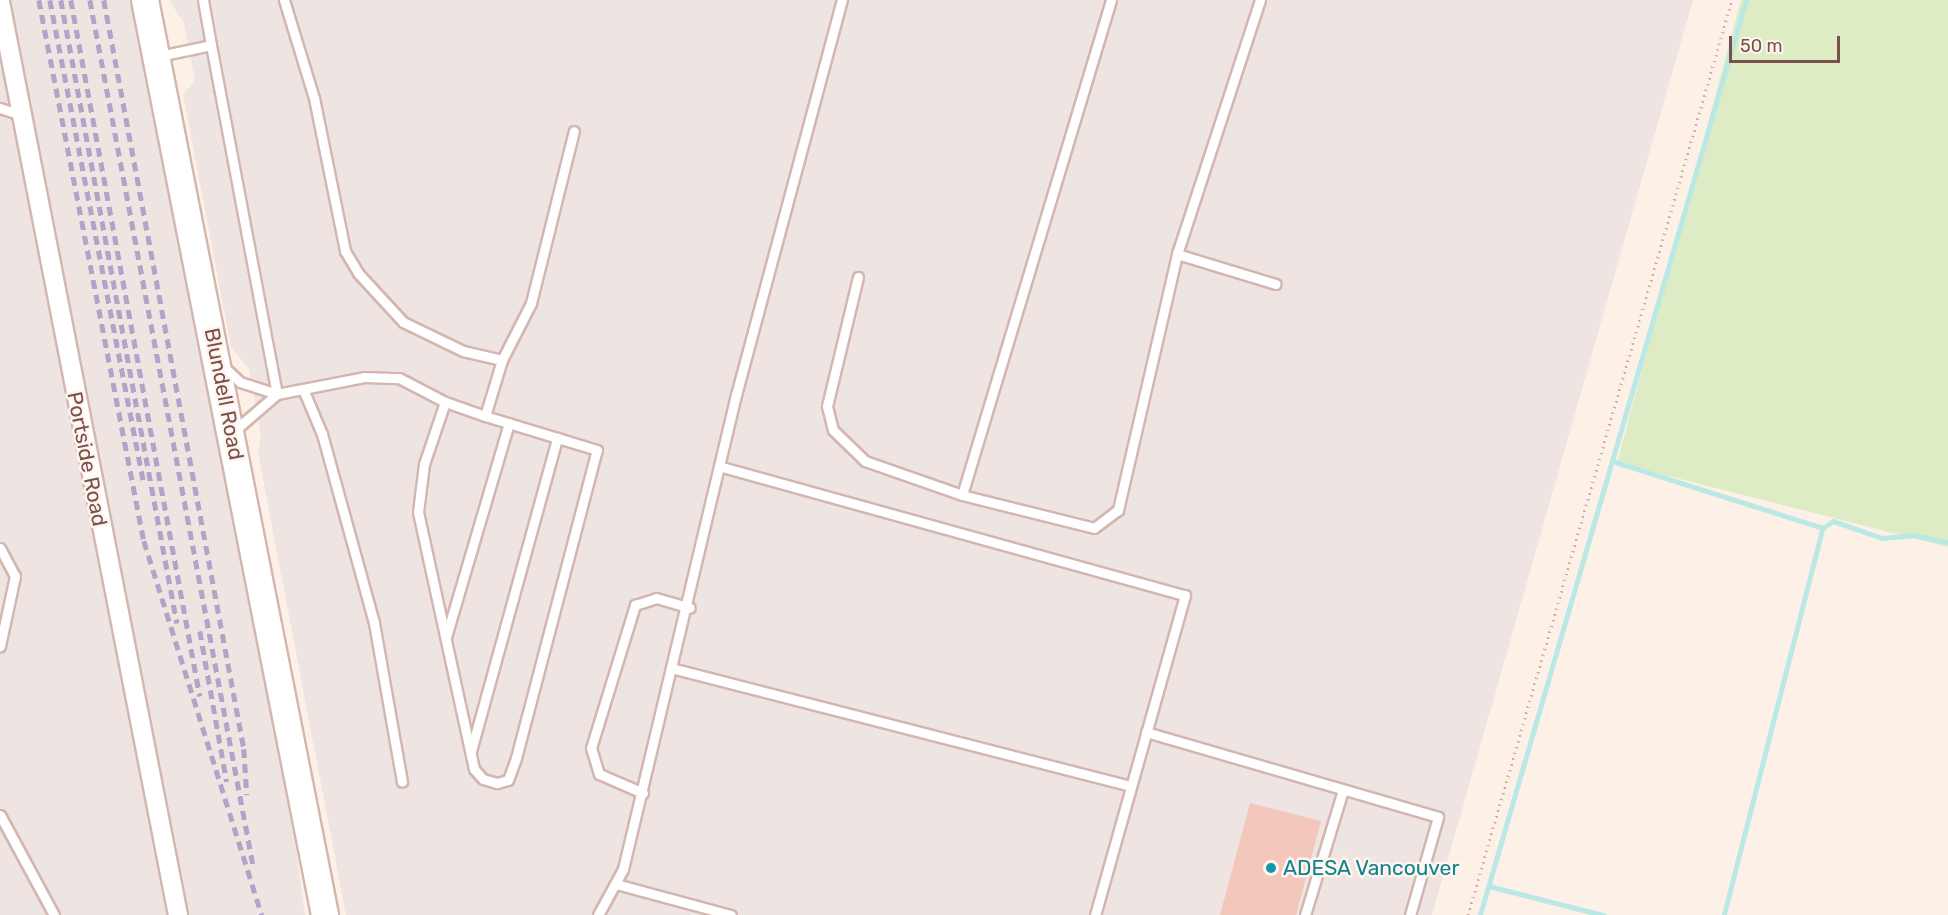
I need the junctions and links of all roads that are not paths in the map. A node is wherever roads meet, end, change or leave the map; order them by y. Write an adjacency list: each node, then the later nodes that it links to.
1 (145, 0): 9 (main road, Blundell Road)
2 (203, 0): 8 (lane)
3 (284, 0): 16 (lane)
4 (842, 0): 25 (lane)
5 (1111, 0): 26 (lane)
6 (1260, 0): 13 (lane)
7 (0, 2): 11 (street, Portside Road)
8 (211, 45): 9 (lane); 19 (lane)
9 (155, 57): 17 (main road, Blundell Road)
10 (0, 108): 11 (lane)
11 (22, 115): 42 (street, Portside Road)
12 (574, 131): 16 (lane)
13 (1177, 254): 15 (lane); 26 (lane)
14 (858, 277): 26 (lane)
15 (1276, 285)
16 (502, 360): 21 (lane)
17 (219, 363): 19 (lane); 23 (main road, Blundell Road)
18 (303, 389): 19 (lane); 20 (lane); 34 (lane)
19 (277, 394): 23 (lane)
20 (445, 402): 21 (lane); 29 (lane)
21 (485, 416): 22 (lane)
22 (509, 423): 24 (lane); 29 (lane)
23 (232, 435): 37 (main road, Blundell Road)
24 (557, 438): 33 (lane); 33 (lane)
25 (722, 468): 28 (lane); 32 (lane)
26 (962, 495)
27 (0, 548): 30 (lane)
28 (690, 608): 31 (lane); 38 (lane)
29 (445, 638): 33 (lane)
30 (0, 646)
31 (675, 669): 35 (lane); 38 (lane)
32 (1146, 732): 35 (lane); 36 (lane)
33 (470, 752)
34 (402, 782)
35 (1130, 786): 47 (lane)
36 (1343, 789): 48 (lane); 49 (lane)
37 (298, 790): 43 (main road, Blundell Road); 44 (main road, Blundell Road)
38 (643, 793): 40 (lane)
39 (0, 814): 41 (lane)
40 (616, 884): 45 (lane); 46 (lane)
41 (54, 915)
42 (178, 915)
43 (310, 915)
44 (325, 915)
45 (598, 915)
46 (731, 915)
47 (1095, 915)
48 (1305, 915)
49 (1410, 915)

